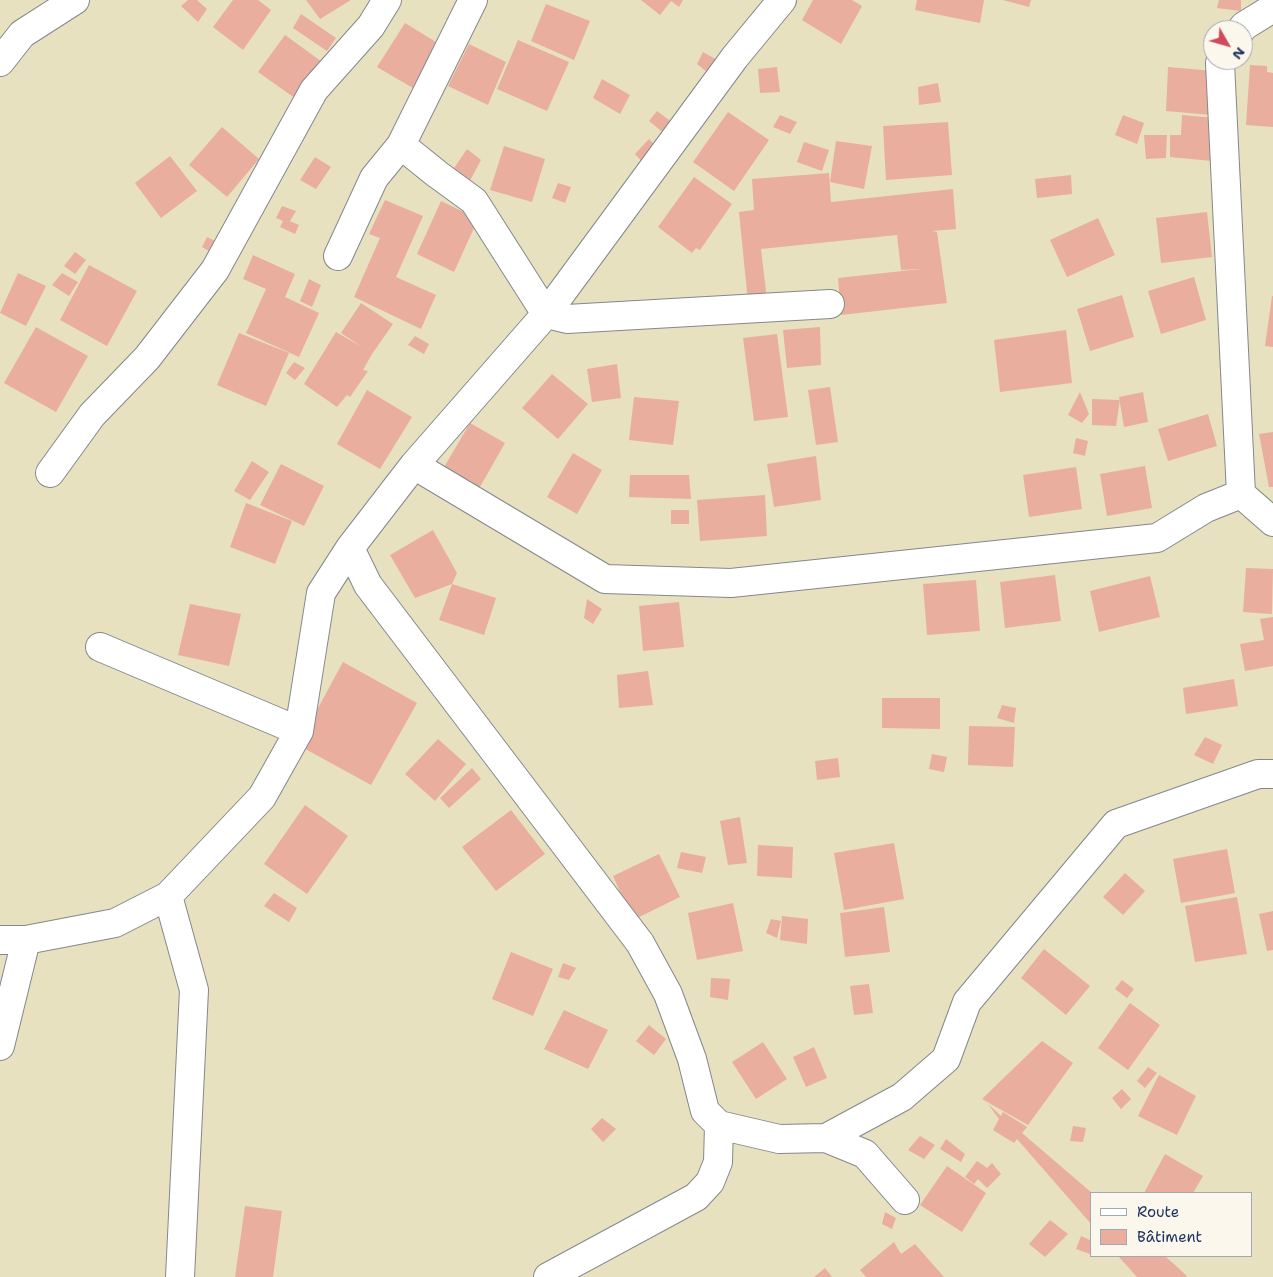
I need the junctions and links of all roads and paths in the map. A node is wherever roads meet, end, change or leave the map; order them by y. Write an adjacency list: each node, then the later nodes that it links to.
1 (75, 0): 7 (street)
2 (387, 0): 14 (street)
3 (473, 0): 9 (street)
4 (782, 0): 12 (street)
5 (1273, 8): 6 (street)
6 (1253, 20)
7 (0, 62)
8 (1220, 70): 15 (street)
9 (401, 145): 10 (street); 12 (street)
10 (338, 256)
11 (830, 304): 12 (street)
12 (546, 314): 13 (street)
13 (414, 465): 15 (street); 17 (street)
14 (50, 474)
15 (1241, 494): 16 (street)
16 (1273, 522)
17 (350, 548): 19 (street); 24 (street)
18 (100, 647): 19 (street)
19 (299, 731): 21 (street)
20 (1273, 774): 25 (street)
21 (168, 896): 22 (street); 27 (street)
22 (13, 940): 23 (street)
23 (0, 1046)
24 (719, 1125): 25 (street); 28 (street)
25 (826, 1138): 26 (street)
26 (904, 1200)
27 (180, 1277)
28 (548, 1277)

